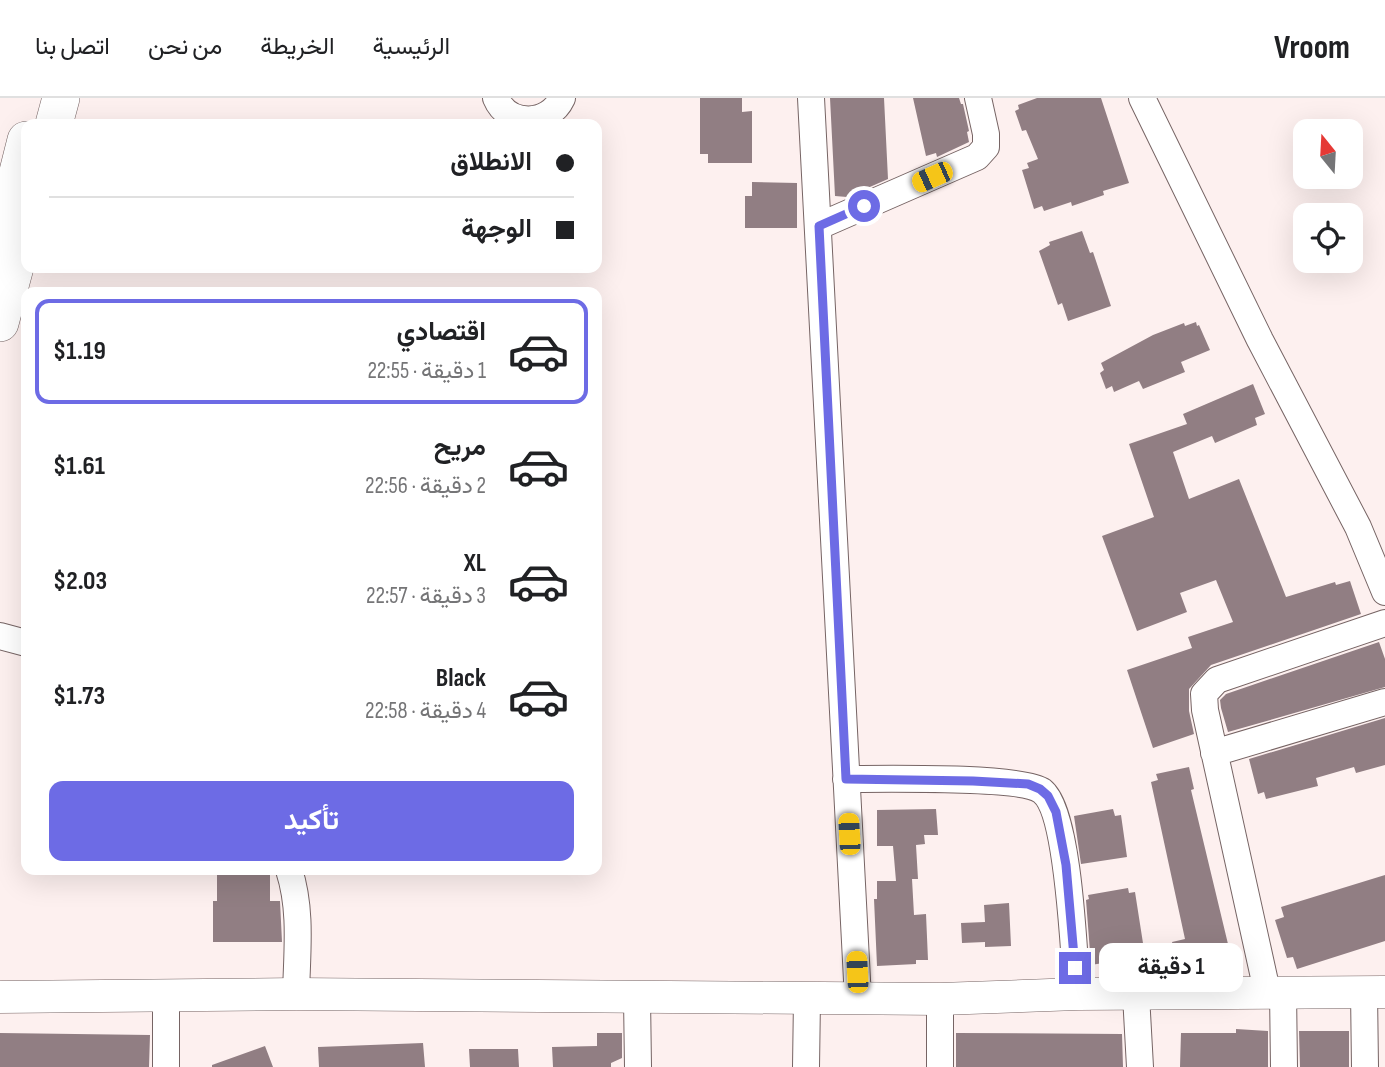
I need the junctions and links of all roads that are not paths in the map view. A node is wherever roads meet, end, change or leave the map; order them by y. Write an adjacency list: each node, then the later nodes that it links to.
1 (37, 98): 8 (highway)
2 (61, 98): 9 (highway)
3 (496, 98): 10 (street)
4 (562, 98): 11 (street)
5 (811, 98): 13 (street)
6 (978, 98): 13 (street)
7 (1142, 98): 17 (street)
8 (31, 119)
9 (55, 119)
10 (522, 119)
11 (538, 119)
12 (21, 160): 14 (highway)
13 (819, 226): 23 (street)
14 (0, 243)
15 (21, 245): 16 (highway)
16 (0, 323)
17 (1385, 592)
18 (1385, 623): 22 (street)
19 (0, 636): 20 (street)
20 (21, 642)
21 (1385, 702): 22 (street)
22 (1214, 753): 25 (street)
23 (846, 779): 28 (street); 34 (street)
24 (291, 875): 27 (street)
25 (1275, 991): 26 (main road); 29 (main road); 41 (street)
26 (1375, 992): 42 (street)
27 (296, 994): 31 (main road); 32 (main road)
28 (1077, 994): 29 (main road); 35 (main road)
29 (1136, 995): 40 (street)
30 (0, 997): 31 (main road)
31 (166, 997): 36 (street)
32 (637, 998): 33 (main road); 37 (street)
33 (807, 999): 34 (main road); 38 (street)
34 (858, 999): 35 (main road)
35 (940, 999): 39 (street)
36 (166, 1067)
37 (638, 1067)
38 (806, 1067)
39 (940, 1067)
40 (1140, 1067)
41 (1284, 1067)
42 (1365, 1067)

